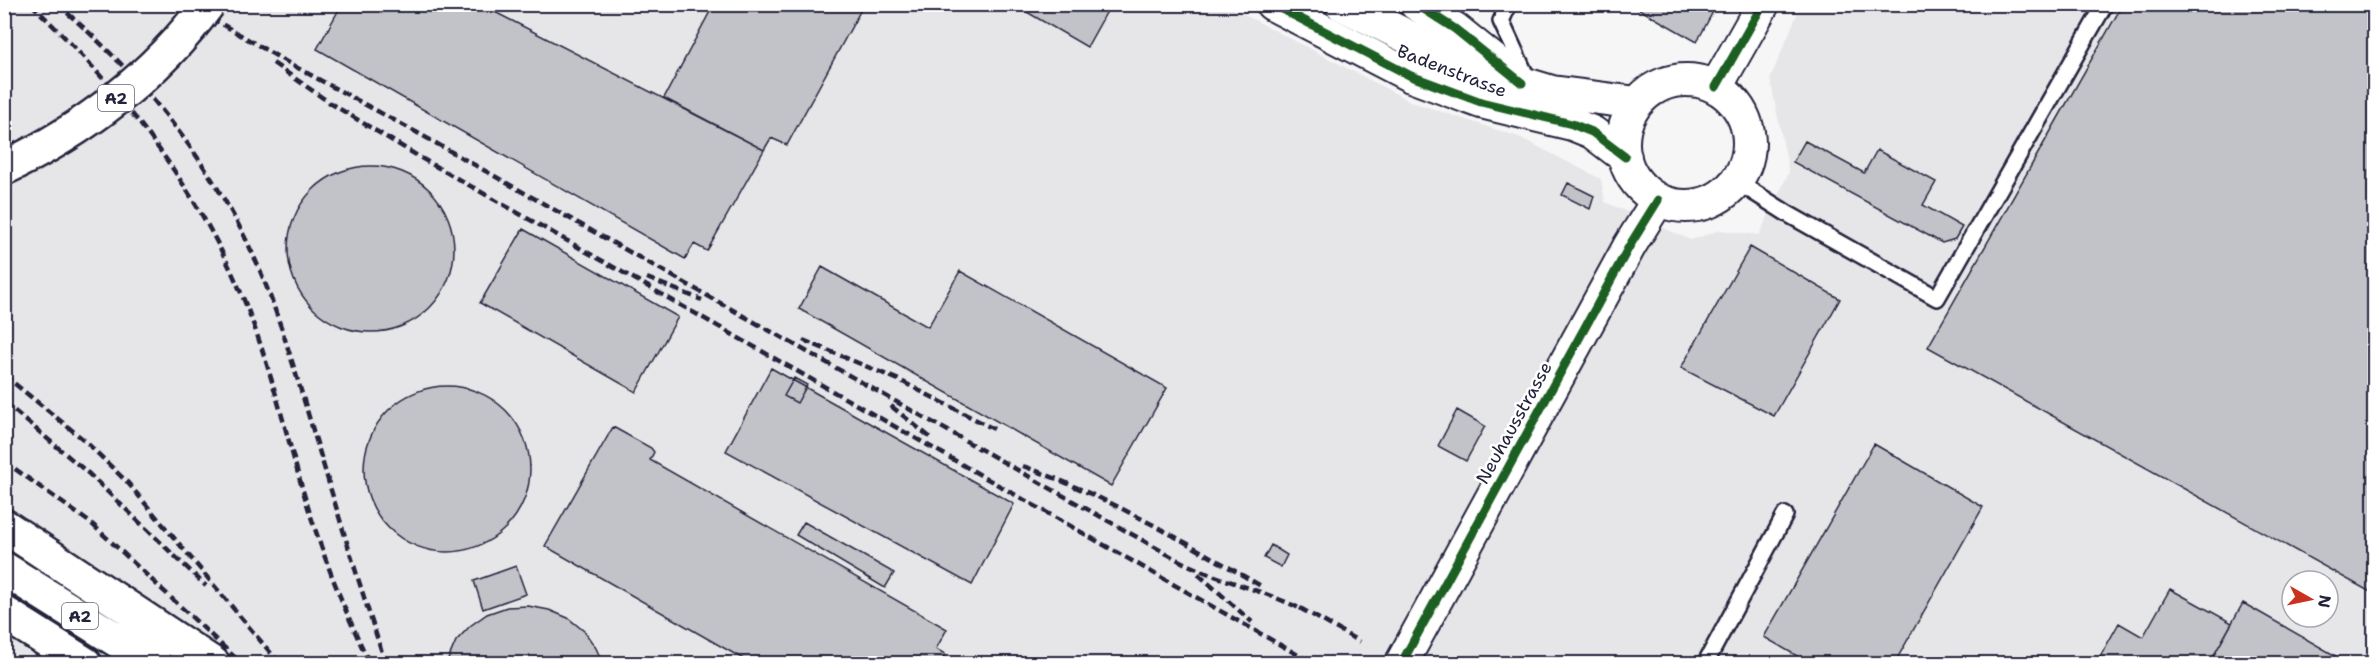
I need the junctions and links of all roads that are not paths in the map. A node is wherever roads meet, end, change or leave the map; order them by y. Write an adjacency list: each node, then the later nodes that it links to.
1 (208, 4): 12 (highway, A2, bridge)
2 (1272, 4): 11 (street, Badenstrasse)
3 (1342, 4): 8 (highway)
4 (1416, 4): 8 (street, Badenstrasse)
5 (1509, 4): 8 (lane)
6 (1763, 4): 9 (street)
7 (2105, 4): 13 (lane)
8 (1526, 84): 10 (street, Badenstrasse)
9 (1716, 87): 10 (street); 13 (street)
10 (1637, 103): 11 (street)
11 (1624, 157): 14 (street)
12 (4, 168)
13 (1737, 181): 14 (street)
14 (1658, 200): 22 (street, Neuhausstrasse)
15 (1785, 515): 23 (lane)
16 (4, 526): 21 (highway)
17 (4, 570): 20 (highway, A2)
18 (4, 613): 19 (highway, A2)
19 (85, 663)
20 (155, 663)
21 (213, 663)
22 (1401, 663)
23 (1705, 663)

